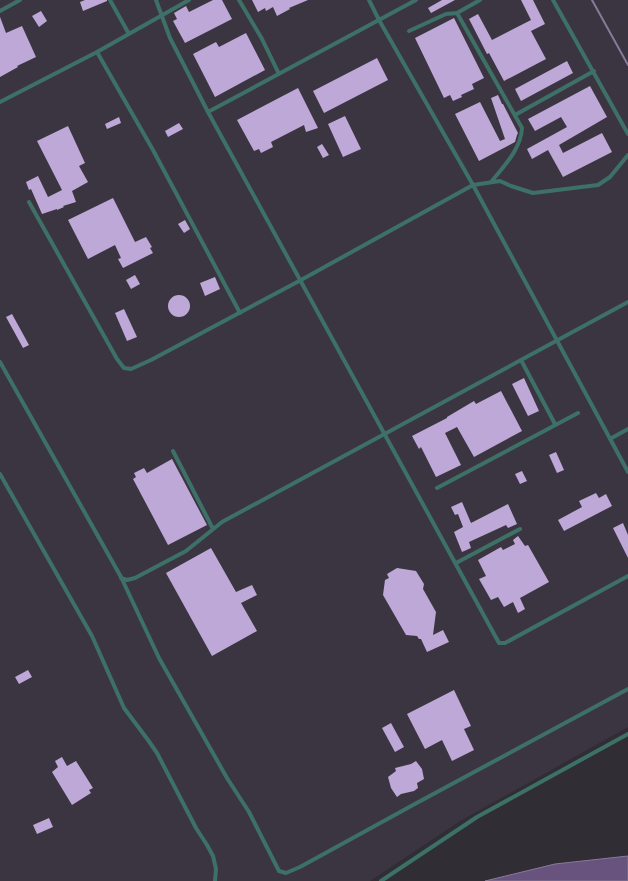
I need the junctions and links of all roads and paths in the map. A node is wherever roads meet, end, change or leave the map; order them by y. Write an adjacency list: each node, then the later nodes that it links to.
1 (20, 0): 10 (lane)
2 (110, 0): 15 (lane)
3 (156, 0): 12 (lane)
4 (189, 0): 12 (lane)
5 (240, 0): 18 (lane)
6 (369, 0): 13 (lane)
7 (416, 0): 13 (lane)
8 (480, 0): 11 (lane)
9 (553, 0): 17 (lane)
10 (0, 11)
11 (457, 13): 14 (lane); 21 (lane)
12 (161, 16): 15 (lane); 20 (lane)
13 (379, 20): 18 (lane); 25 (lane)
14 (409, 31)
15 (129, 34): 16 (lane)
16 (98, 52): 19 (lane); 29 (lane)
17 (594, 72): 21 (lane); 22 (lane)
18 (279, 74): 20 (lane)
19 (0, 102)
20 (208, 112): 27 (lane)
21 (515, 115): 24 (lane)
22 (628, 134)
23 (628, 155): 24 (lane)
24 (492, 182): 25 (lane)
25 (473, 185): 27 (lane); 30 (lane)
26 (30, 202): 29 (lane)
27 (301, 280): 29 (lane); 36 (lane)
28 (628, 302): 30 (lane)
29 (240, 313)
30 (557, 341): 31 (lane); 37 (lane)
31 (521, 360): 34 (lane); 36 (lane)
32 (0, 362): 46 (lane)
33 (578, 413): 34 (lane)
34 (555, 424): 41 (lane)
35 (628, 429): 37 (lane)
36 (384, 433): 42 (lane); 44 (lane)
37 (610, 439): 39 (lane)
38 (173, 450): 42 (lane)
39 (628, 472)
40 (0, 474): 49 (lane)
41 (437, 488)
42 (213, 529): 46 (lane)
43 (520, 529): 44 (lane)
44 (456, 563): 45 (lane)
45 (628, 576)
46 (121, 577): 47 (lane)
47 (628, 689)
48 (628, 734): 50 (lane)
49 (215, 881)
50 (381, 881)

